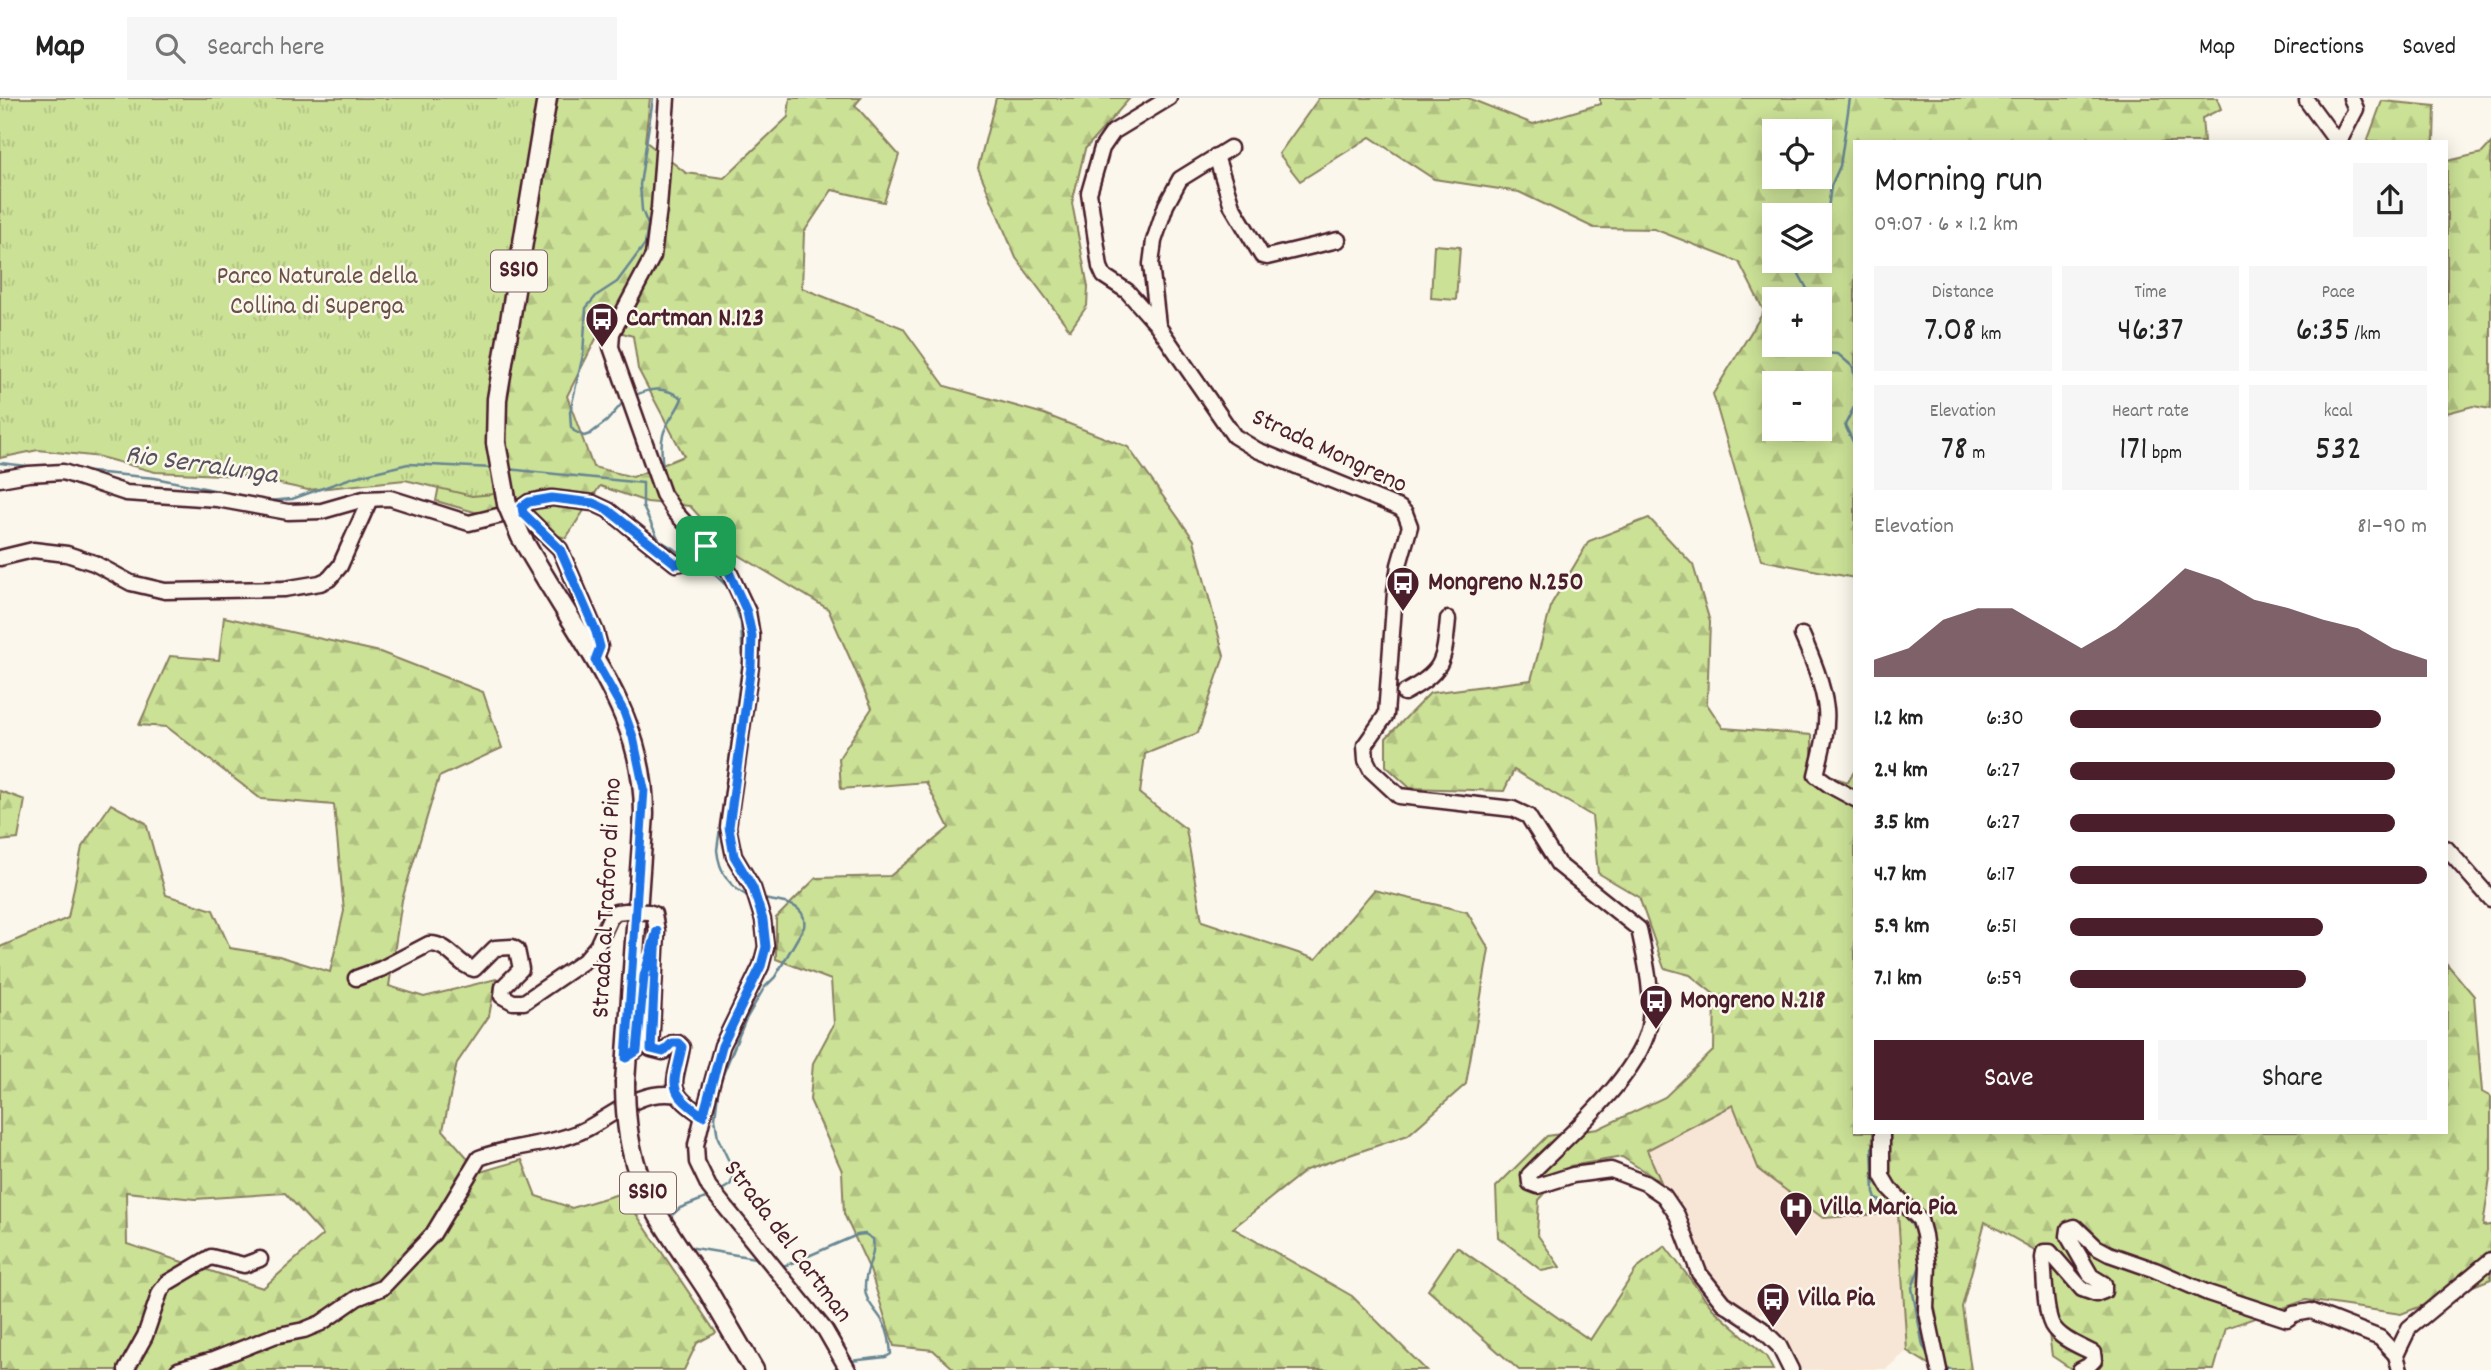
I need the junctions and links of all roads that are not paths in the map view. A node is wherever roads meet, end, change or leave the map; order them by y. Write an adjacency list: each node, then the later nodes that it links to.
1 (547, 98): 19 (main road, Strada al Traforo di Pino / SS10, bridge)
2 (667, 98): 15 (street, Strada del Cartman)
3 (1169, 98): 11 (street, Strada Mongreno)
4 (2351, 98): 7 (street)
5 (2307, 101): 6 (street)
6 (2336, 140)
7 (2339, 140)
8 (1230, 148): 9 (street)
9 (1216, 156): 10 (street); 11 (street)
10 (1338, 240)
11 (1158, 326): 20 (street, Strada Mongreno)
12 (0, 480): 13 (street, Strada del Cartman)
13 (370, 499): 14 (street, Strada del Cartman); 16 (street)
14 (522, 507): 15 (street, Strada del Cartman); 19 (street)
15 (696, 554): 28 (street, Strada del Cartman)
16 (0, 558)
17 (1448, 619): 20 (street)
18 (1802, 635): 21 (street)
19 (595, 660): 26 (main road, Strada al Traforo di Pino / SS10)
20 (1387, 704): 37 (street, Strada Mongreno)
21 (1853, 798)
22 (2448, 850): 23 (street)
23 (2491, 899)
24 (657, 931): 25 (street, bridge); 26 (street); 27 (street)
25 (356, 978)
26 (626, 1058): 35 (main road, Strada al Traforo di Pino / SS10, bridge)
27 (678, 1095): 28 (street); 34 (street)
28 (703, 1116): 36 (street, Strada del Cartman)
29 (1882, 1134): 38 (street)
30 (260, 1259): 33 (street)
31 (2491, 1260): 32 (street)
32 (2396, 1355): 39 (street); 40 (street)
33 (127, 1370)
34 (178, 1370)
35 (754, 1370)
36 (848, 1370)
37 (1791, 1370)
38 (1939, 1370)
39 (2080, 1370)
40 (2400, 1370)

